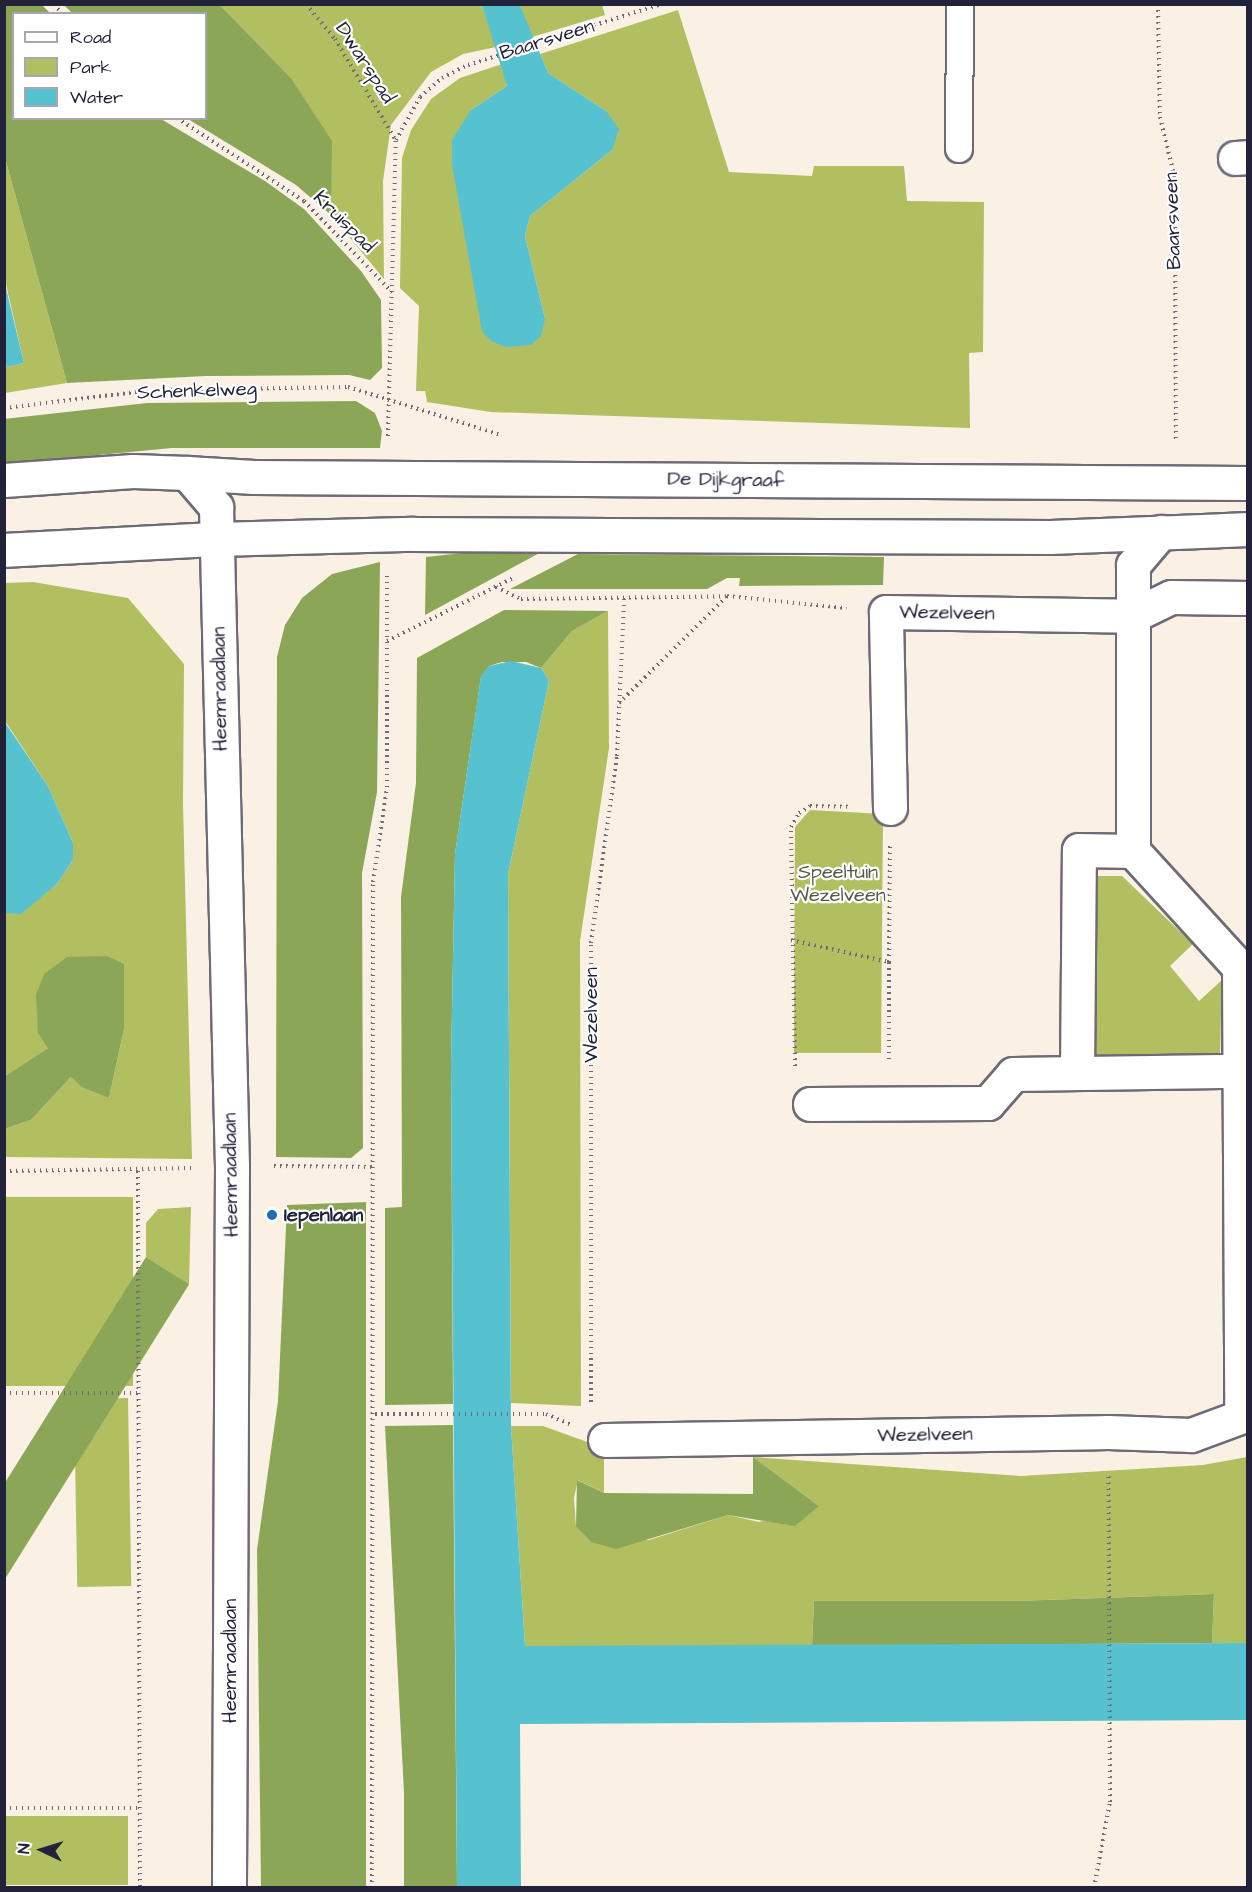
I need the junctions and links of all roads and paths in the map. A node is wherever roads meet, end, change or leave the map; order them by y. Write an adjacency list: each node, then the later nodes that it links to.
1 (306, 4): 6 (path, Dwarspad)
2 (661, 4): 6 (path, Baarsveen)
3 (960, 4): 7 (lane)
4 (1158, 4): 10 (path, Baarsveen)
5 (180, 120): 8 (path, Kruispad)
6 (396, 140): 8 (path)
7 (959, 149)
8 (392, 292): 9 (path, Schenkelweg)
9 (4, 408)
10 (1177, 438)
11 (187, 473): 12 (street); 13 (street); 15 (street)
12 (254, 477): 14 (street, De Dijkgraaf); 15 (street)
13 (4, 480)
14 (1248, 483)
15 (216, 523): 18 (street); 19 (street); 50 (street, Heemraadlaan)
16 (1248, 529): 17 (street)
17 (1161, 532): 18 (street); 26 (street)
18 (388, 534): 27 (path)
19 (4, 550)
20 (524, 572): 21 (path)
21 (496, 588): 24 (path); 27 (path)
22 (727, 596): 24 (path); 25 (path); 28 (path)
23 (1248, 598): 26 (street, Wezelveen)
24 (624, 599): 28 (path, Wezelveen)
25 (886, 612): 26 (street, Wezelveen); 29 (street, Wezelveen)
26 (1132, 616): 30 (street)
27 (387, 641): 43 (path)
28 (618, 704): 41 (path, Wezelveen)
29 (890, 808): 31 (path); 32 (path)
30 (1133, 851): 33 (street, Wezelveen); 35 (street)
31 (791, 940): 32 (path); 36 (path)
32 (889, 962): 37 (path)
33 (1244, 1008): 34 (street, Wezelveen)
34 (1239, 1071): 35 (street); 44 (street, Wezelveen)
35 (1077, 1073): 37 (street)
36 (810, 1104): 37 (street)
37 (889, 1104)
38 (138, 1171): 40 (path)
39 (4, 1393): 40 (path)
40 (138, 1393): 48 (path)
41 (591, 1411)
42 (546, 1413): 43 (path)
43 (375, 1414): 51 (path)
44 (1244, 1414): 45 (street, Wezelveen)
45 (1108, 1432): 46 (street, Wezelveen); 52 (path)
46 (605, 1440)
47 (4, 1808): 48 (path)
48 (140, 1808): 49 (path)
49 (140, 1887)
50 (229, 1887)
51 (372, 1887)
52 (1094, 1887)

